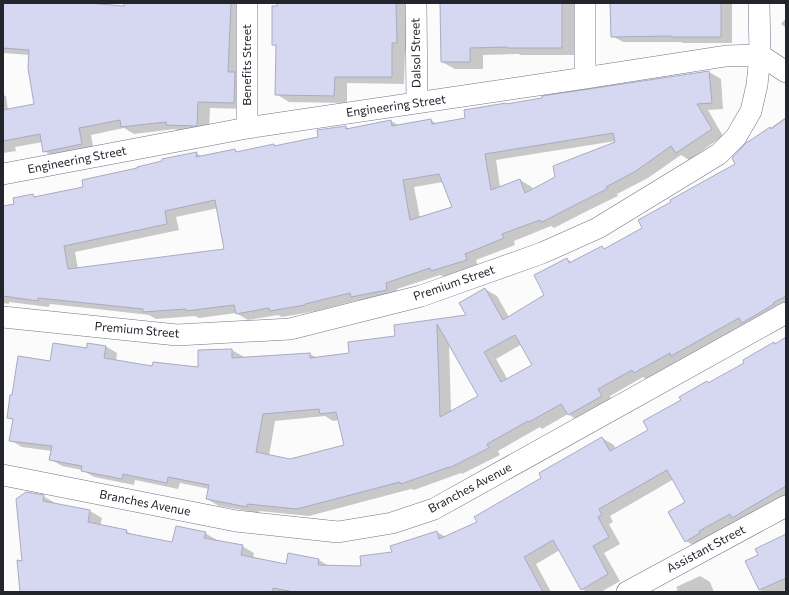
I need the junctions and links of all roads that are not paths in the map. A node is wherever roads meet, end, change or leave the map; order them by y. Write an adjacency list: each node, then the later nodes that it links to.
1 (247, 3): 9 (street, Benefits Street)
2 (416, 3): 8 (street, Dalsol Street)
3 (585, 3): 7 (street)
4 (759, 3): 5 (street, Premium Street)
5 (760, 55): 6 (street); 7 (street, Engineering Street); 12 (street, Premium Street)
6 (786, 72)
7 (585, 78): 8 (street, Engineering Street)
8 (417, 103): 9 (street, Engineering Street)
9 (247, 128): 10 (street, Engineering Street)
10 (3, 174)
11 (786, 313): 13 (street, Branches Avenue)
12 (3, 317)
13 (3, 475)
14 (786, 506): 15 (street, Assistant Street)
15 (627, 592)

